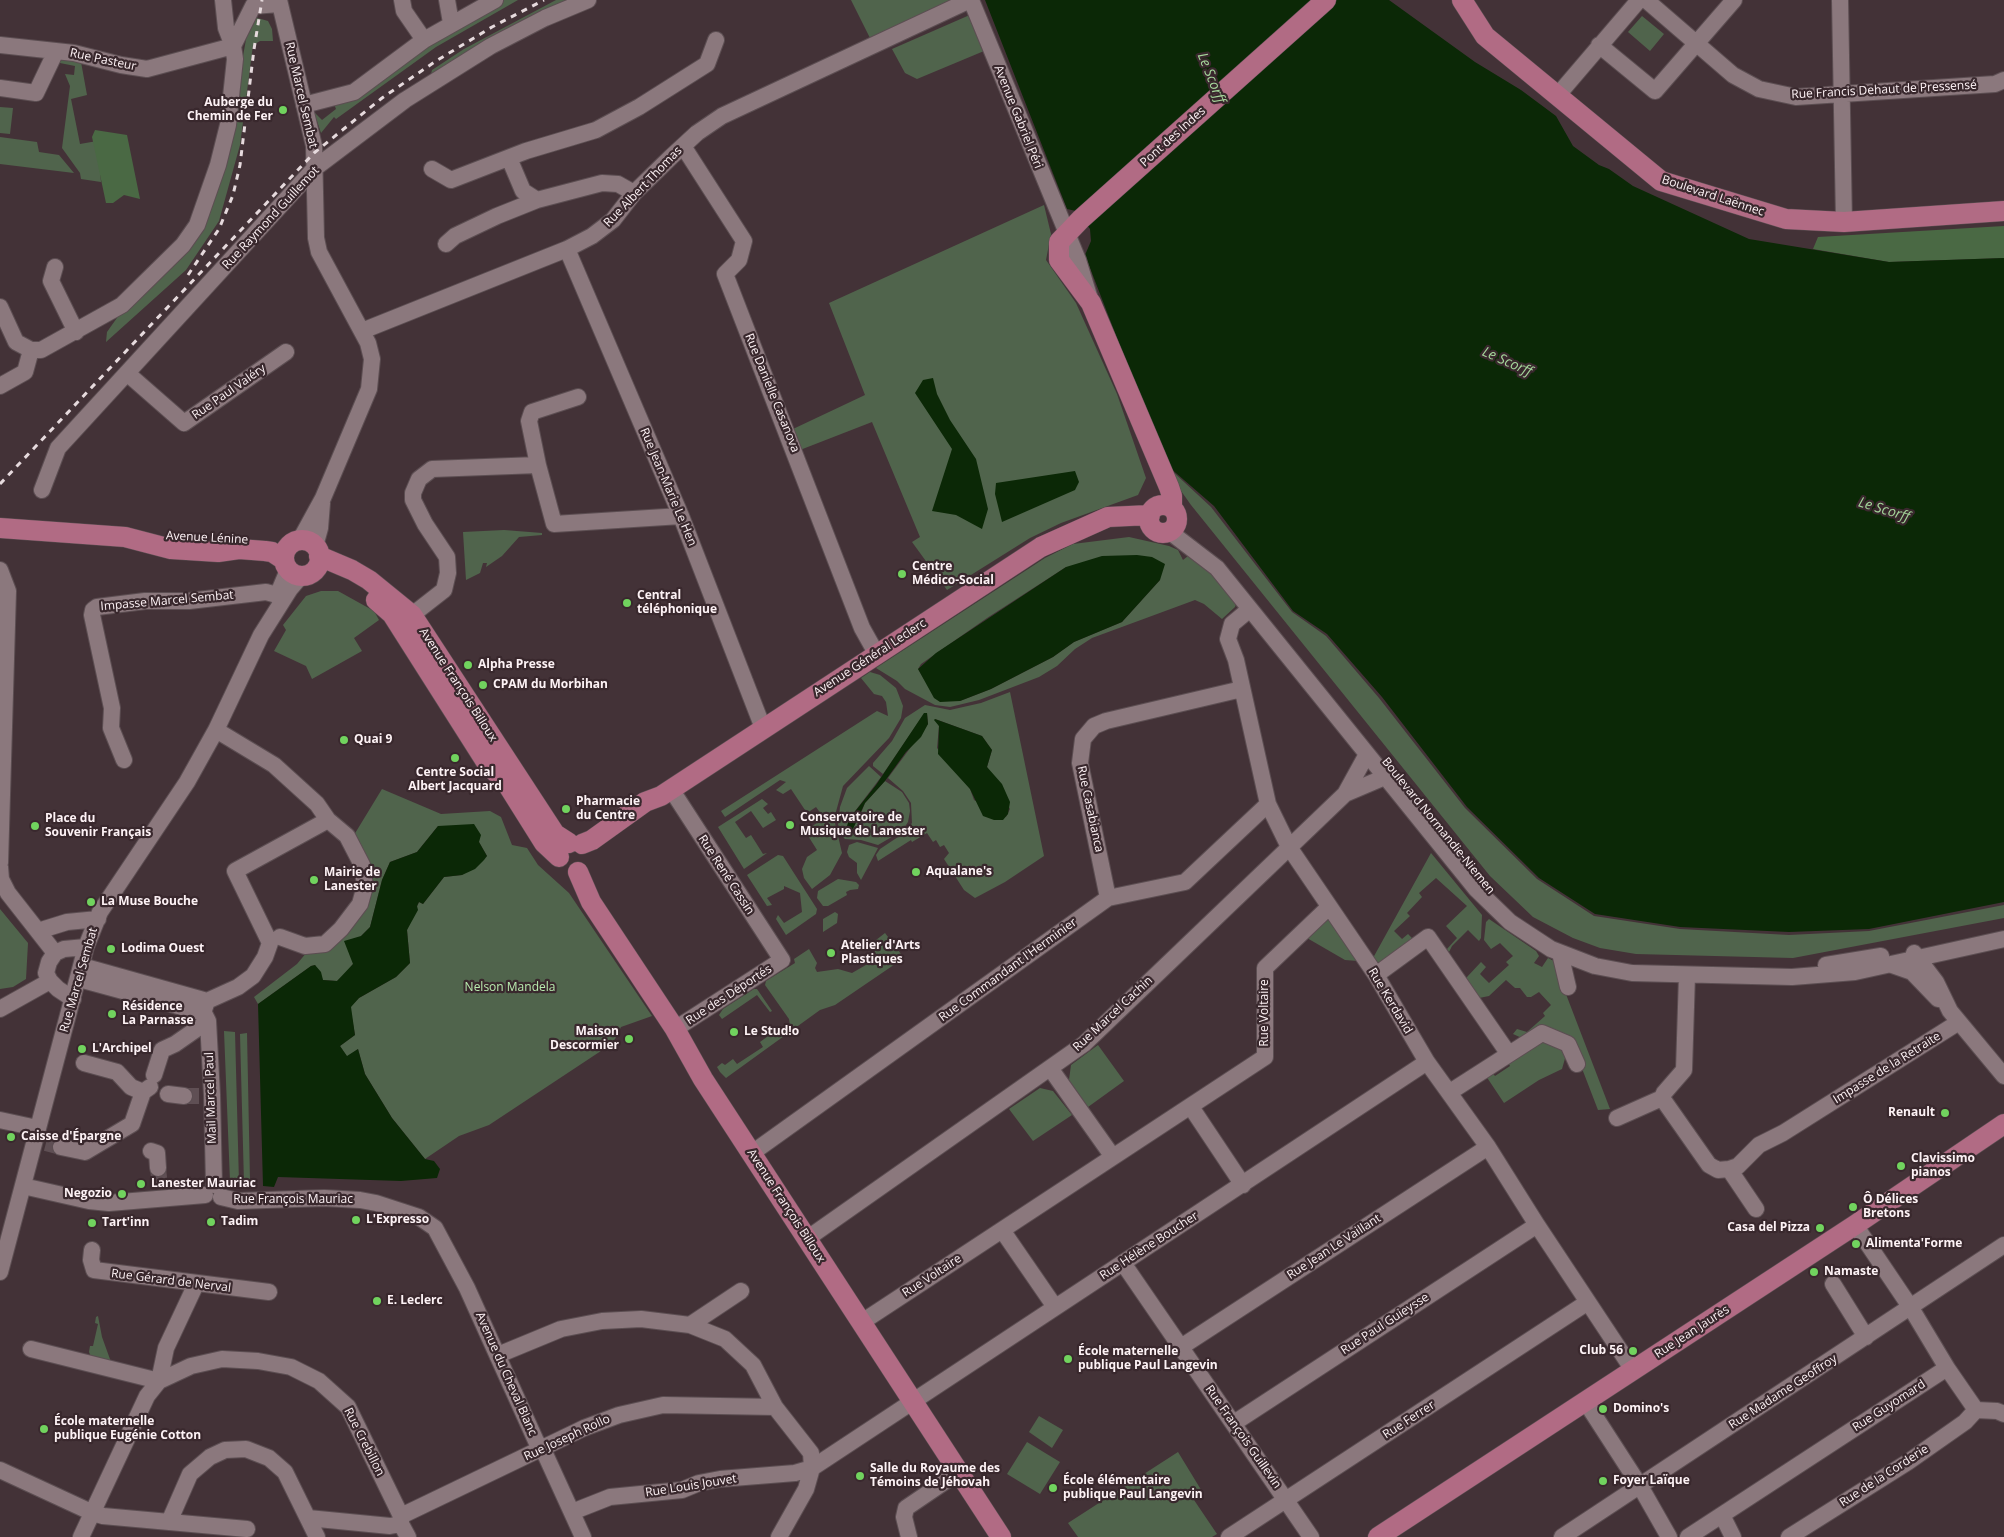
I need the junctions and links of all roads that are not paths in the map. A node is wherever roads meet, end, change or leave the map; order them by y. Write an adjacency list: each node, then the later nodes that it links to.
1 (223, 0): 20 (street)
2 (402, 0): 15 (street)
3 (447, 0): 14 (street)
4 (495, 0): 14 (street)
5 (588, 0): 29 (street, Rue Raymond Guillemot)
6 (971, 0): 27 (street, Rue Albert Thomas); 35 (street, Avenue Gabriel Péri)
7 (1326, 0): 35 (main road, Pont des Indes)
8 (1462, 0): 25 (main road, Boulevard Laënnec)
9 (1638, 0): 19 (street)
10 (1646, 0): 17 (street, Rue Francis Dehaut de Pressensé)
11 (1734, 0): 17 (street)
12 (1840, 0): 24 (street)
13 (279, 2): 20 (street); 26 (street, Rue Marcel Sembat)
14 (451, 23): 15 (street)
15 (424, 40): 26 (street)
16 (716, 40): 28 (street)
17 (1696, 44): 19 (street); 24 (street, Rue Francis Dehaut de Pressensé)
18 (0, 45): 21 (street, Rue Pasteur)
19 (1599, 45): 25 (street)
20 (233, 46): 21 (street, Rue Pasteur); 41 (street)
21 (56, 51): 23 (street)
22 (2004, 80): 24 (street, Rue Francis Dehaut de Pressensé)
23 (0, 88)
24 (1842, 94): 34 (street)
25 (1557, 96): 34 (main road, Boulevard Laënnec)
26 (304, 105): 29 (street, Rue Marcel Sembat)
27 (683, 146): 31 (street, Rue Albert Thomas); 62 (street, Rue Danielle Casanova)
28 (509, 158): 30 (street); 32 (street)
29 (316, 168): 40 (street, Rue Marcel Sembat); 44 (street, Rue Raymond Guillemot)
30 (432, 169)
31 (634, 193): 32 (street); 37 (street, Rue Albert Thomas)
32 (537, 200): 36 (street)
33 (2004, 211): 34 (main road, Boulevard Laënnec)
34 (1844, 222)
35 (1066, 233): 50 (main road)
36 (446, 244)
37 (567, 249): 40 (street, Rue Albert Thomas); 49 (street, Rue Jean-Marie Le Hen)
38 (55, 267): 41 (street)
39 (0, 307): 42 (street)
40 (362, 330): 55 (street, Rue Marcel Sembat)
41 (76, 332): 42 (street)
42 (31, 350): 45 (street)
43 (286, 352): 44 (street, Rue Paul Valéry)
44 (128, 374): 48 (street, Rue Raymond Guillemot)
45 (0, 386)
46 (578, 397): 47 (street)
47 (538, 465): 49 (street); 60 (street)
48 (42, 490)
49 (681, 516): 64 (street, Rue Jean-Marie Le Hen)
50 (1164, 519): 58 (street, Boulevard Normandie-Niemen); 62 (main road, Avenue Général Leclerc); 88 (street, Boulevard Normandie-Niemen)
51 (0, 528): 53 (main road, Avenue Lénine)
52 (0, 537): 54 (main road)
53 (125, 537): 54 (main road, Avenue Lénine); 55 (main road, Avenue Lénine)
54 (172, 548): 55 (main road, Avenue Lénine)
55 (302, 558): 57 (street, Rue Marcel Sembat); 59 (main road, Avenue François Billoux); 60 (main road, Avenue François Billoux); 61 (street, Rue Marcel Sembat)
56 (0, 570): 75 (street)
57 (277, 595): 61 (street, Rue Marcel Sembat); 67 (street, Impasse Marcel Sembat)
58 (1250, 609): 63 (street, Rue Kerdavid); 66 (street, Boulevard Normandie-Niemen)
59 (392, 614): 60 (main road); 74 (main road, Avenue François Billoux)
60 (412, 615): 74 (main road, Avenue François Billoux)
61 (261, 635): 65 (street, Rue Marcel Sembat)
62 (876, 653): 64 (main road, Avenue Général Leclerc)
63 (1242, 689): 71 (street, Rue Kerdavid); 77 (street, Rue Casabianca)
64 (763, 728): 69 (main road, Avenue Général Leclerc)
65 (216, 730): 72 (street); 79 (street, Rue Marcel Sembat)
66 (1367, 754): 68 (street, Boulevard Normandie-Niemen); 70 (street, Rue Marcel Cachin)
67 (124, 760)
68 (1385, 777): 70 (street, Rue Marcel Cachin); 86 (street, Boulevard Normandie-Niemen)
69 (666, 792): 74 (main road, Avenue Général Leclerc); 89 (street, Rue René Cassin)
70 (1345, 794): 73 (street, Rue Marcel Cachin)
71 (1268, 804): 73 (street, Rue Kerdavid); 77 (street, Rue Commandant l'Herminier)
72 (328, 820): 82 (street); 82 (street)
73 (1289, 847): 78 (street, Rue Kerdavid); 106 (street, Rue Marcel Cachin)
74 (574, 849): 101 (main road, Avenue François Billoux)
75 (0, 863)
76 (0, 868): 81 (street)
77 (1108, 898): 118 (street, Rue Commandant l'Herminier)
78 (1329, 907): 92 (street, Rue Kerdavid); 111 (street, Rue Voltaire)
79 (98, 919): 81 (street); 84 (street, Rue Marcel Sembat)
80 (2004, 929): 88 (street, Boulevard Normandie-Niemen)
81 (38, 931): 85 (street)
82 (275, 940): 99 (street)
83 (2004, 940): 87 (street)
84 (86, 947): 85 (street); 91 (street, Rue Marcel Sembat)
85 (55, 953): 94 (street)
86 (1560, 953): 93 (street, Boulevard Normandie-Niemen); 96 (street)
87 (1950, 953): 88 (street); 95 (street)
88 (1916, 955): 90 (street, Boulevard Normandie-Niemen); 95 (street)
89 (782, 960): 101 (street, Rue des Déportés)
90 (1890, 965): 93 (street, Boulevard Normandie-Niemen); 100 (street)
91 (80, 972): 97 (street, Rue Marcel Sembat); 99 (street)
92 (1376, 975): 102 (street); 104 (street, Rue Kerdavid)
93 (1688, 975): 110 (street)
94 (50, 981): 97 (street); 98 (street)
95 (1936, 982): 100 (street)
96 (1568, 987)
97 (73, 998): 103 (street, Rue Marcel Sembat)
98 (0, 1008)
99 (206, 1011): 108 (street); 124 (street, Mail Marcel Paul)
100 (1954, 1017): 107 (street); 121 (street, Impasse de la Retraite)
101 (676, 1029): 118 (main road, Avenue François Billoux)
102 (1508, 1053): 105 (street); 109 (street)
103 (58, 1056): 108 (street); 115 (street, Rue Marcel Sembat)
104 (1427, 1062): 109 (street, Rue Kerdavid); 122 (street, Rue Hélène Boucher)
105 (1577, 1064)
106 (1050, 1068): 119 (street); 130 (street, Rue Marcel Cachin)
107 (2004, 1076)
108 (149, 1085): 115 (street)
109 (1450, 1092): 116 (street, Rue Kerdavid)
110 (1662, 1098): 112 (street); 121 (street)
111 (1190, 1107): 119 (street, Rue Voltaire); 122 (street)
112 (1617, 1118)
113 (0, 1120): 115 (street)
114 (2004, 1124): 127 (main road, Rue Jean Jaurès)
115 (45, 1140): 123 (street, Rue Marcel Sembat)
116 (1488, 1147): 126 (street, Rue Kerdavid); 146 (street, Rue Jean Le Vaillant)
117 (151, 1151): 120 (street)
118 (752, 1153): 130 (main road, Avenue François Billoux)
119 (1113, 1157): 128 (street, Rue Voltaire)
120 (158, 1168)
121 (1729, 1169): 125 (street)
122 (1242, 1185): 134 (street, Rue Hélène Boucher)
123 (23, 1186): 124 (street, Rue François Mauriac); 131 (street, Rue Marcel Sembat)
124 (213, 1193): 129 (street, Rue François Mauriac)
125 (1756, 1209)
126 (1537, 1225): 140 (street, Rue Kerdavid); 157 (street, Rue Paul Guieysse)
127 (1855, 1225): 142 (street); 150 (main road, Rue Jean Jaurès)
128 (1002, 1230): 141 (street); 143 (street, Rue Voltaire)
129 (443, 1238): 148 (street, Avenue du Cheval Blanc)
130 (808, 1238): 143 (main road, Avenue François Billoux)
131 (3, 1244): 135 (street, Rue Marcel Sembat)
132 (2004, 1245): 142 (street, Rue Madame Geoffroy)
133 (92, 1250): 136 (street, Rue Gérard de Nerval)
134 (1123, 1263): 141 (street, Rue Hélène Boucher); 146 (street, Rue François Guillevin)
135 (0, 1272)
136 (196, 1284): 139 (street, Rue Gérard de Nerval); 151 (street)
137 (1833, 1284): 145 (street)
138 (741, 1291): 144 (street)
139 (269, 1292)
140 (1588, 1302): 150 (street, Rue Kerdavid); 163 (street, Rue Ferrer)
141 (1055, 1307): 153 (street, Rue Hélène Boucher)
142 (1911, 1308): 145 (street, Rue Madame Geoffroy); 149 (street)
143 (862, 1322): 153 (main road, Avenue François Billoux)
144 (690, 1325): 148 (street); 154 (street)
145 (1866, 1337): 162 (street, Rue Madame Geoffroy)
146 (1180, 1347): 157 (street, Rue François Guillevin)
147 (31, 1349): 151 (street)
148 (498, 1355): 158 (street, Avenue du Cheval Blanc)
149 (1947, 1368): 155 (street); 166 (street, Rue Guyomard)
150 (1633, 1370): 152 (main road, Rue Jean Jaurès)
151 (159, 1381): 165 (street, Rue Crebillon); 169 (street, Rue Crebillon)
152 (1585, 1401): 162 (street); 179 (main road, Rue Jean Jaurès)
153 (911, 1402): 159 (street, Rue Hélène Boucher); 161 (main road, Avenue François Billoux)
154 (775, 1407): 158 (street, Rue Joseph Rollo); 159 (street)
155 (1976, 1410): 156 (street); 184 (street, Rue de la Corderie)
156 (2004, 1414)
157 (1234, 1423): 163 (street, Rue François Guillevin)
158 (542, 1449): 164 (street, Avenue du Cheval Blanc); 169 (street, Rue Joseph Rollo)
159 (812, 1468): 164 (street, Rue Louis Jouvet); 174 (street)
160 (0, 1470): 165 (street)
161 (959, 1472): 175 (street); 176 (main road, Avenue François Billoux)
162 (1640, 1486): 180 (street, Rue Madame Geoffroy); 181 (street)
163 (1287, 1500): 177 (street, Rue Ferrer); 178 (street, Rue François Guillevin)
164 (572, 1512): 173 (street, Avenue du Cheval Blanc)
165 (92, 1513): 168 (street); 171 (street, Rue Crebillon)
166 (1722, 1515): 182 (street, Rue Guyomard); 183 (street)
167 (308, 1518): 168 (street); 169 (street); 172 (street)
168 (169, 1522): 170 (street)
169 (403, 1526)
170 (247, 1529)
171 (81, 1537)
172 (316, 1537)
173 (583, 1537)
174 (779, 1537)
175 (909, 1537)
176 (1001, 1537)
177 (1228, 1537)
178 (1311, 1537)
179 (1378, 1537)
180 (1562, 1537)
181 (1669, 1537)
182 (1688, 1537)
183 (1733, 1537)
184 (1788, 1537)

